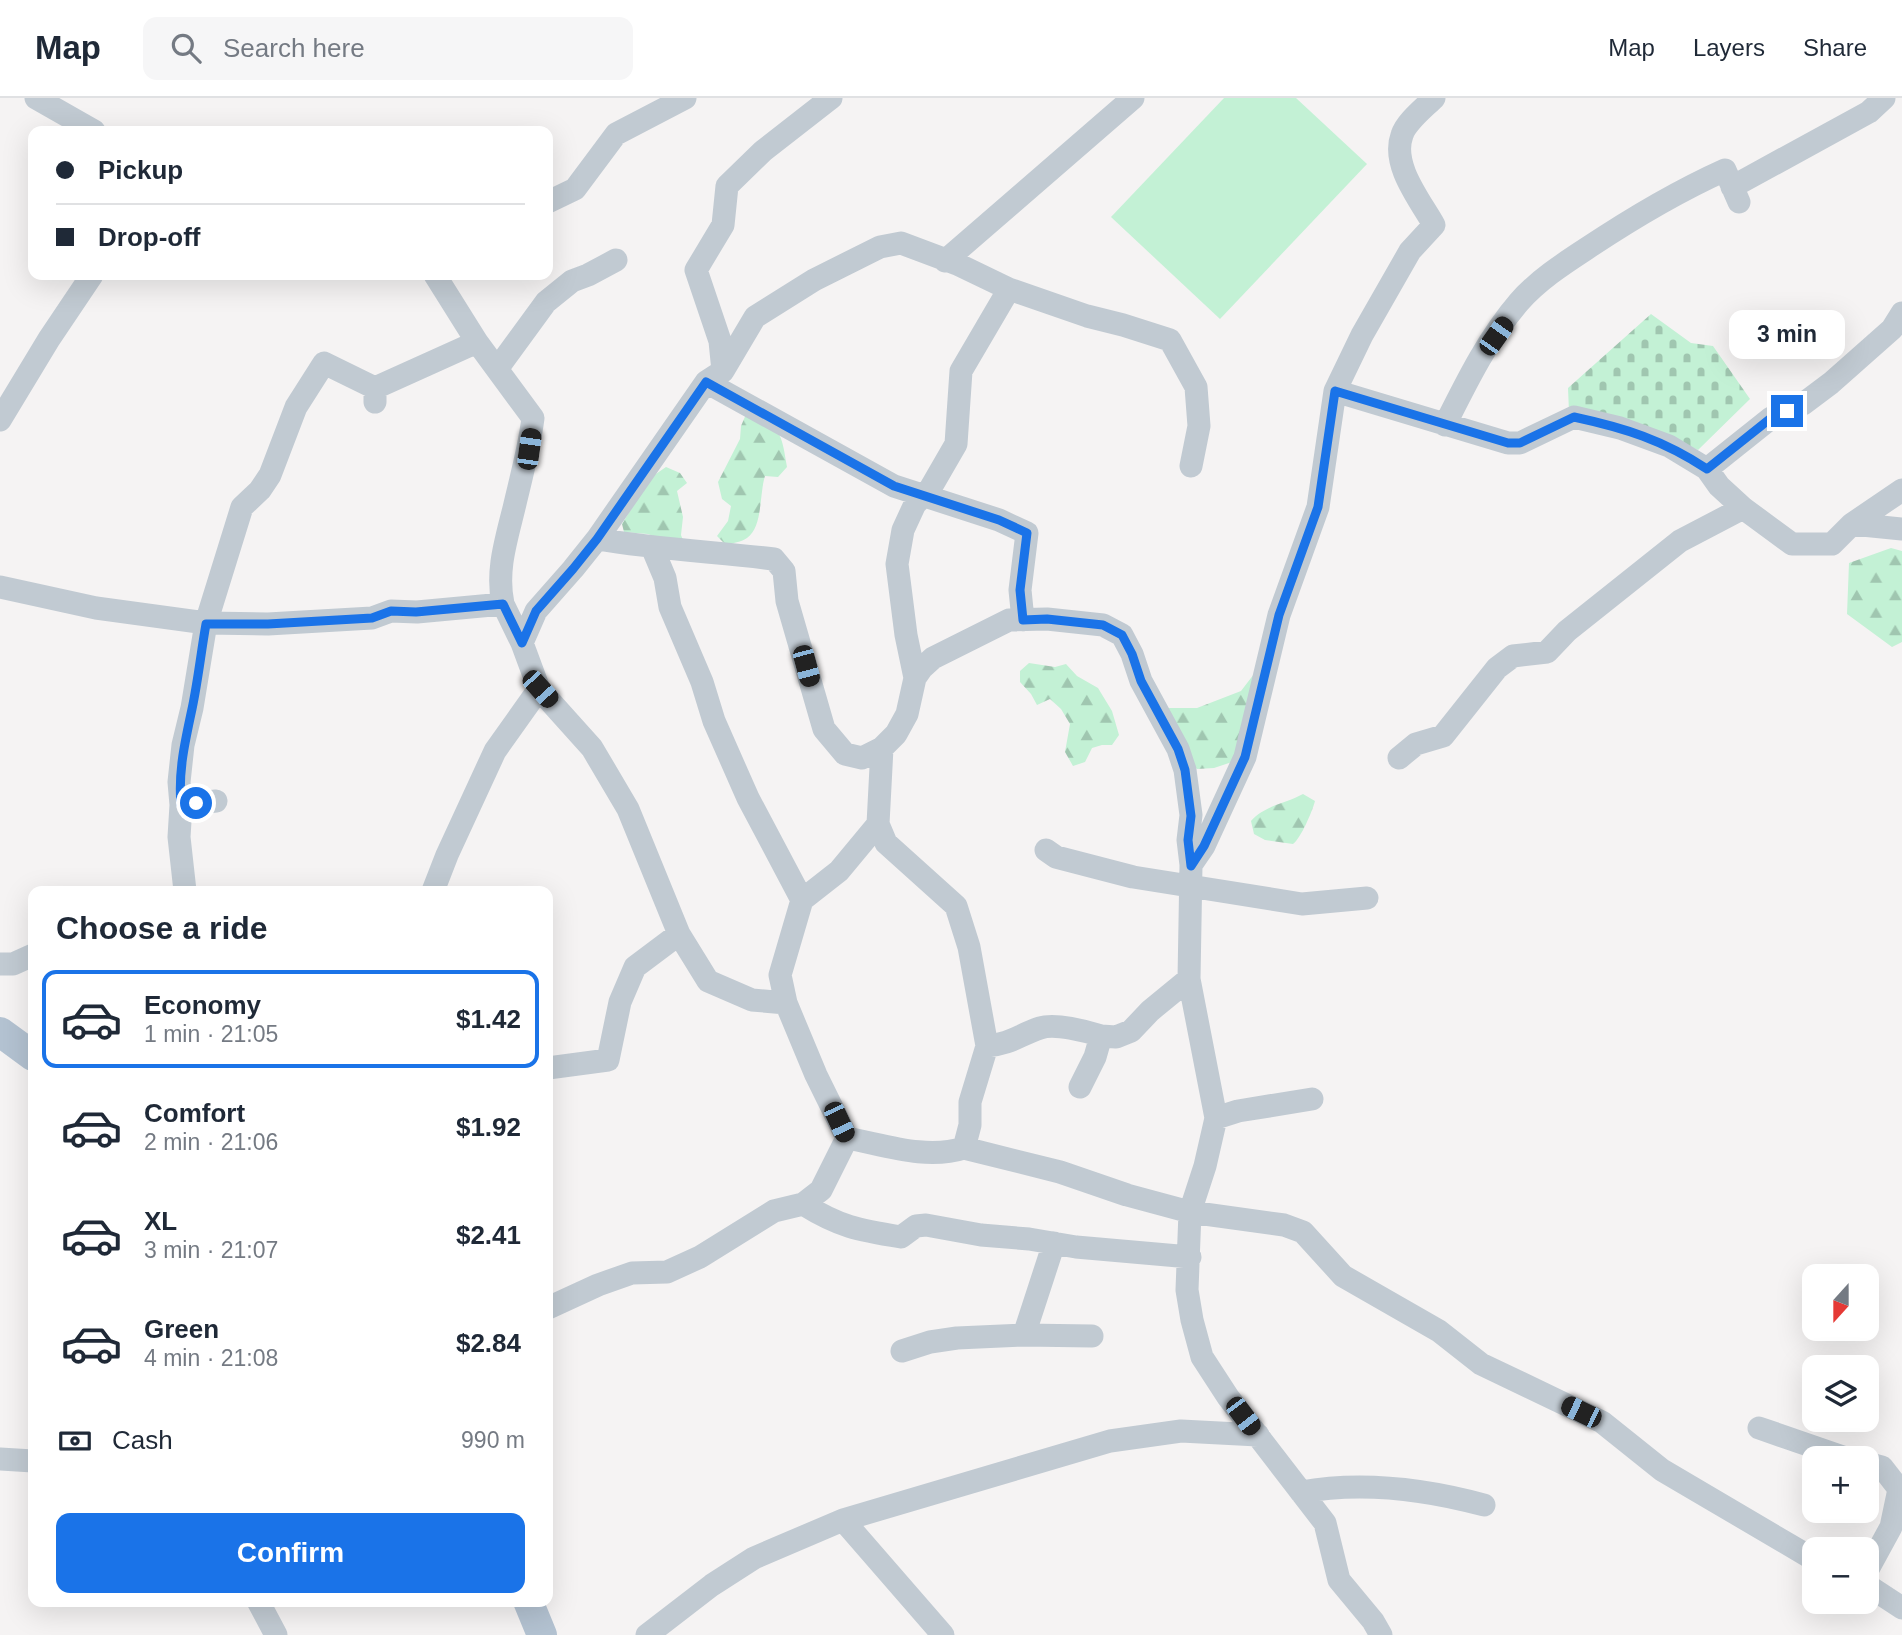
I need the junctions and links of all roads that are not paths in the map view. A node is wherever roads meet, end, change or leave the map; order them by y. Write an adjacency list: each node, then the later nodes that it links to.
1 (36, 98): 7 (street)
2 (685, 98): 8 (street)
3 (831, 98): 17 (street)
4 (1133, 98): 10 (street)
5 (1434, 98): 18 (street)
6 (1884, 98): 20 (street)
7 (85, 126)
8 (553, 200)
9 (616, 261): 16 (street)
10 (945, 261): 13 (street); 17 (street)
11 (89, 280): 19 (street)
12 (438, 280): 15 (street)
13 (1009, 289): 21 (street); 24 (street)
14 (1902, 313): 22 (street)
15 (477, 342): 16 (street); 33 (street)
16 (497, 369): 31 (street)
17 (714, 376): 24 (street); 28 (street)
18 (1335, 391): 20 (street); 43 (street)
19 (0, 420)
20 (1445, 425): 22 (street)
21 (1191, 466)
22 (1707, 469): 25 (street)
23 (1902, 490): 26 (street)
24 (925, 495): 32 (street); 35 (street)
25 (1743, 508): 26 (street); 38 (street)
26 (1852, 524): 27 (street)
27 (1902, 529)
28 (597, 539): 29 (street); 34 (street)
29 (652, 547): 37 (street); 47 (street)
30 (0, 587): 33 (street)
31 (503, 604): 33 (street); 34 (street)
32 (1023, 620): 35 (street); 43 (street)
33 (206, 624): 40 (street)
34 (522, 643): 36 (street)
35 (915, 678): 37 (street)
36 (540, 689): 45 (street); 48 (street)
37 (883, 748): 41 (street)
38 (1399, 758)
39 (216, 801): 40 (street)
40 (181, 805): 44 (street)
41 (878, 824): 47 (street); 55 (street)
42 (1046, 850): 43 (street)
43 (1191, 876): 46 (street); 51 (street)
44 (184, 886)
45 (435, 886)
46 (1367, 898)
47 (802, 900): 52 (street)
48 (678, 934): 52 (street); 57 (street)
49 (28, 957): 50 (street)
50 (0, 964)
51 (1189, 979): 54 (street); 60 (street)
52 (786, 1003): 61 (street)
53 (0, 1032): 56 (main road)
54 (1101, 1036): 55 (street); 58 (street)
55 (987, 1046): 62 (street)
56 (28, 1052)
57 (553, 1067)
58 (1080, 1087)
59 (1312, 1099): 60 (street)
60 (1216, 1118): 64 (street)
61 (847, 1138): 62 (street); 63 (street)
62 (964, 1148): 64 (street)
63 (803, 1204): 65 (street); 67 (street)
64 (1191, 1212): 66 (street); 81 (street)
65 (1054, 1244): 66 (street); 68 (street)
66 (1190, 1256): 72 (street)
67 (553, 1306)
68 (1024, 1335): 69 (street); 70 (street)
69 (1092, 1336)
70 (902, 1351)
71 (1759, 1428): 73 (street)
72 (1258, 1435): 77 (street); 79 (street)
73 (1808, 1446)
74 (0, 1459): 75 (street)
75 (28, 1461)
76 (1879, 1466): 80 (street)
77 (1301, 1492): 78 (street); 86 (street)
78 (1484, 1505)
79 (843, 1520): 89 (street); 90 (street)
80 (1879, 1550)
81 (1802, 1552)
82 (1879, 1593): 85 (street)
83 (261, 1607): 87 (street)
84 (530, 1607): 88 (main road)
85 (1902, 1608)
86 (1371, 1630)
87 (276, 1635)
88 (542, 1635)
89 (647, 1635)
90 (943, 1635)

